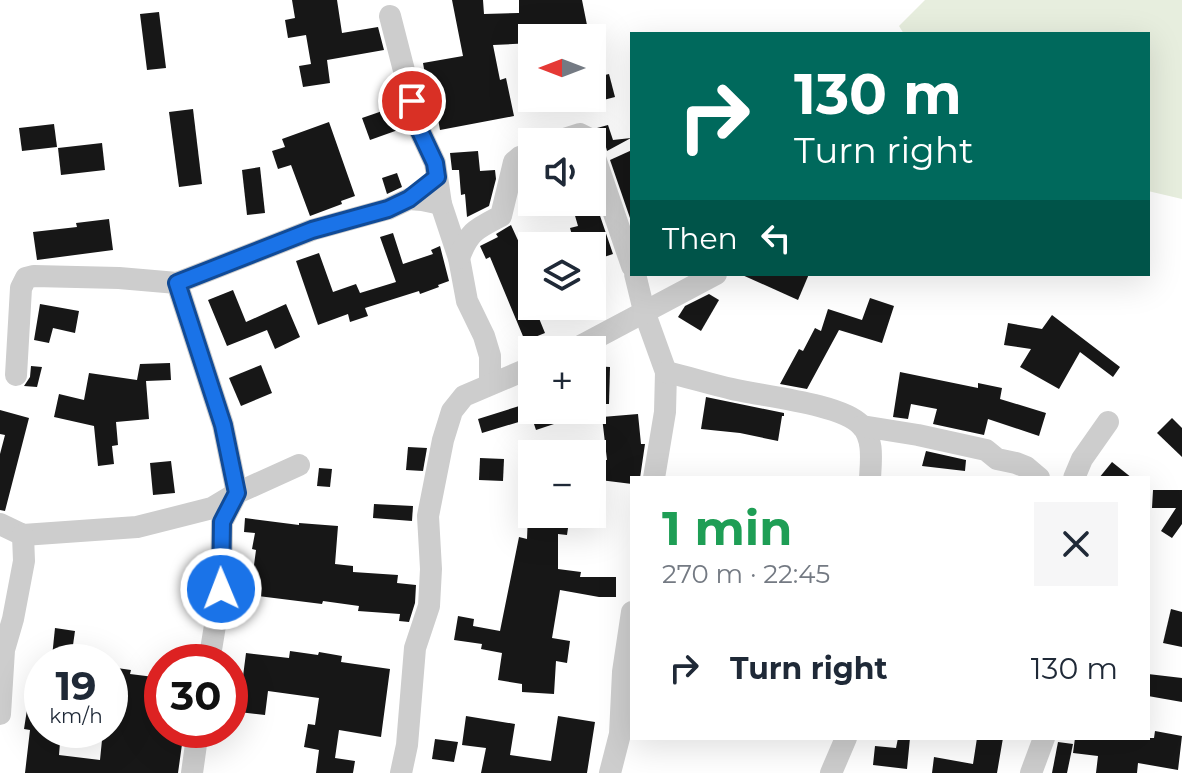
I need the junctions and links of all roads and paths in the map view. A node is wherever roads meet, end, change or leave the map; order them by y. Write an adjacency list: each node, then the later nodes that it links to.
1 (390, 16): 3 (street)
2 (518, 159): 7 (street)
3 (437, 177): 5 (street); 6 (street)
4 (606, 190): 8 (street)
5 (409, 199): 6 (street); 11 (street)
6 (441, 204): 7 (street)
7 (459, 258): 17 (street)
8 (630, 260)
9 (635, 276): 12 (street)
10 (712, 276): 12 (street)
11 (177, 283): 16 (street); 25 (street)
12 (644, 311): 13 (street); 14 (street)
13 (598, 336)
14 (666, 372): 19 (street); 21 (street)
15 (518, 373): 17 (street)
16 (16, 375)
17 (490, 384): 35 (street)
18 (1108, 422): 24 (street)
19 (862, 426): 22 (street); 23 (street)
20 (299, 465): 25 (street)
21 (654, 476)
22 (870, 476)
23 (1037, 476)
24 (1075, 476)
25 (237, 493): 27 (street); 29 (street)
26 (0, 524): 27 (street)
27 (23, 535): 30 (street)
28 (630, 625): 36 (street)
29 (212, 644)
30 (0, 714)
31 (845, 740): 37 (street)
32 (1043, 740): 38 (street)
33 (195, 748): 34 (street)
34 (192, 773)
35 (401, 773)
36 (610, 773)
37 (831, 773)
38 (1031, 773)

